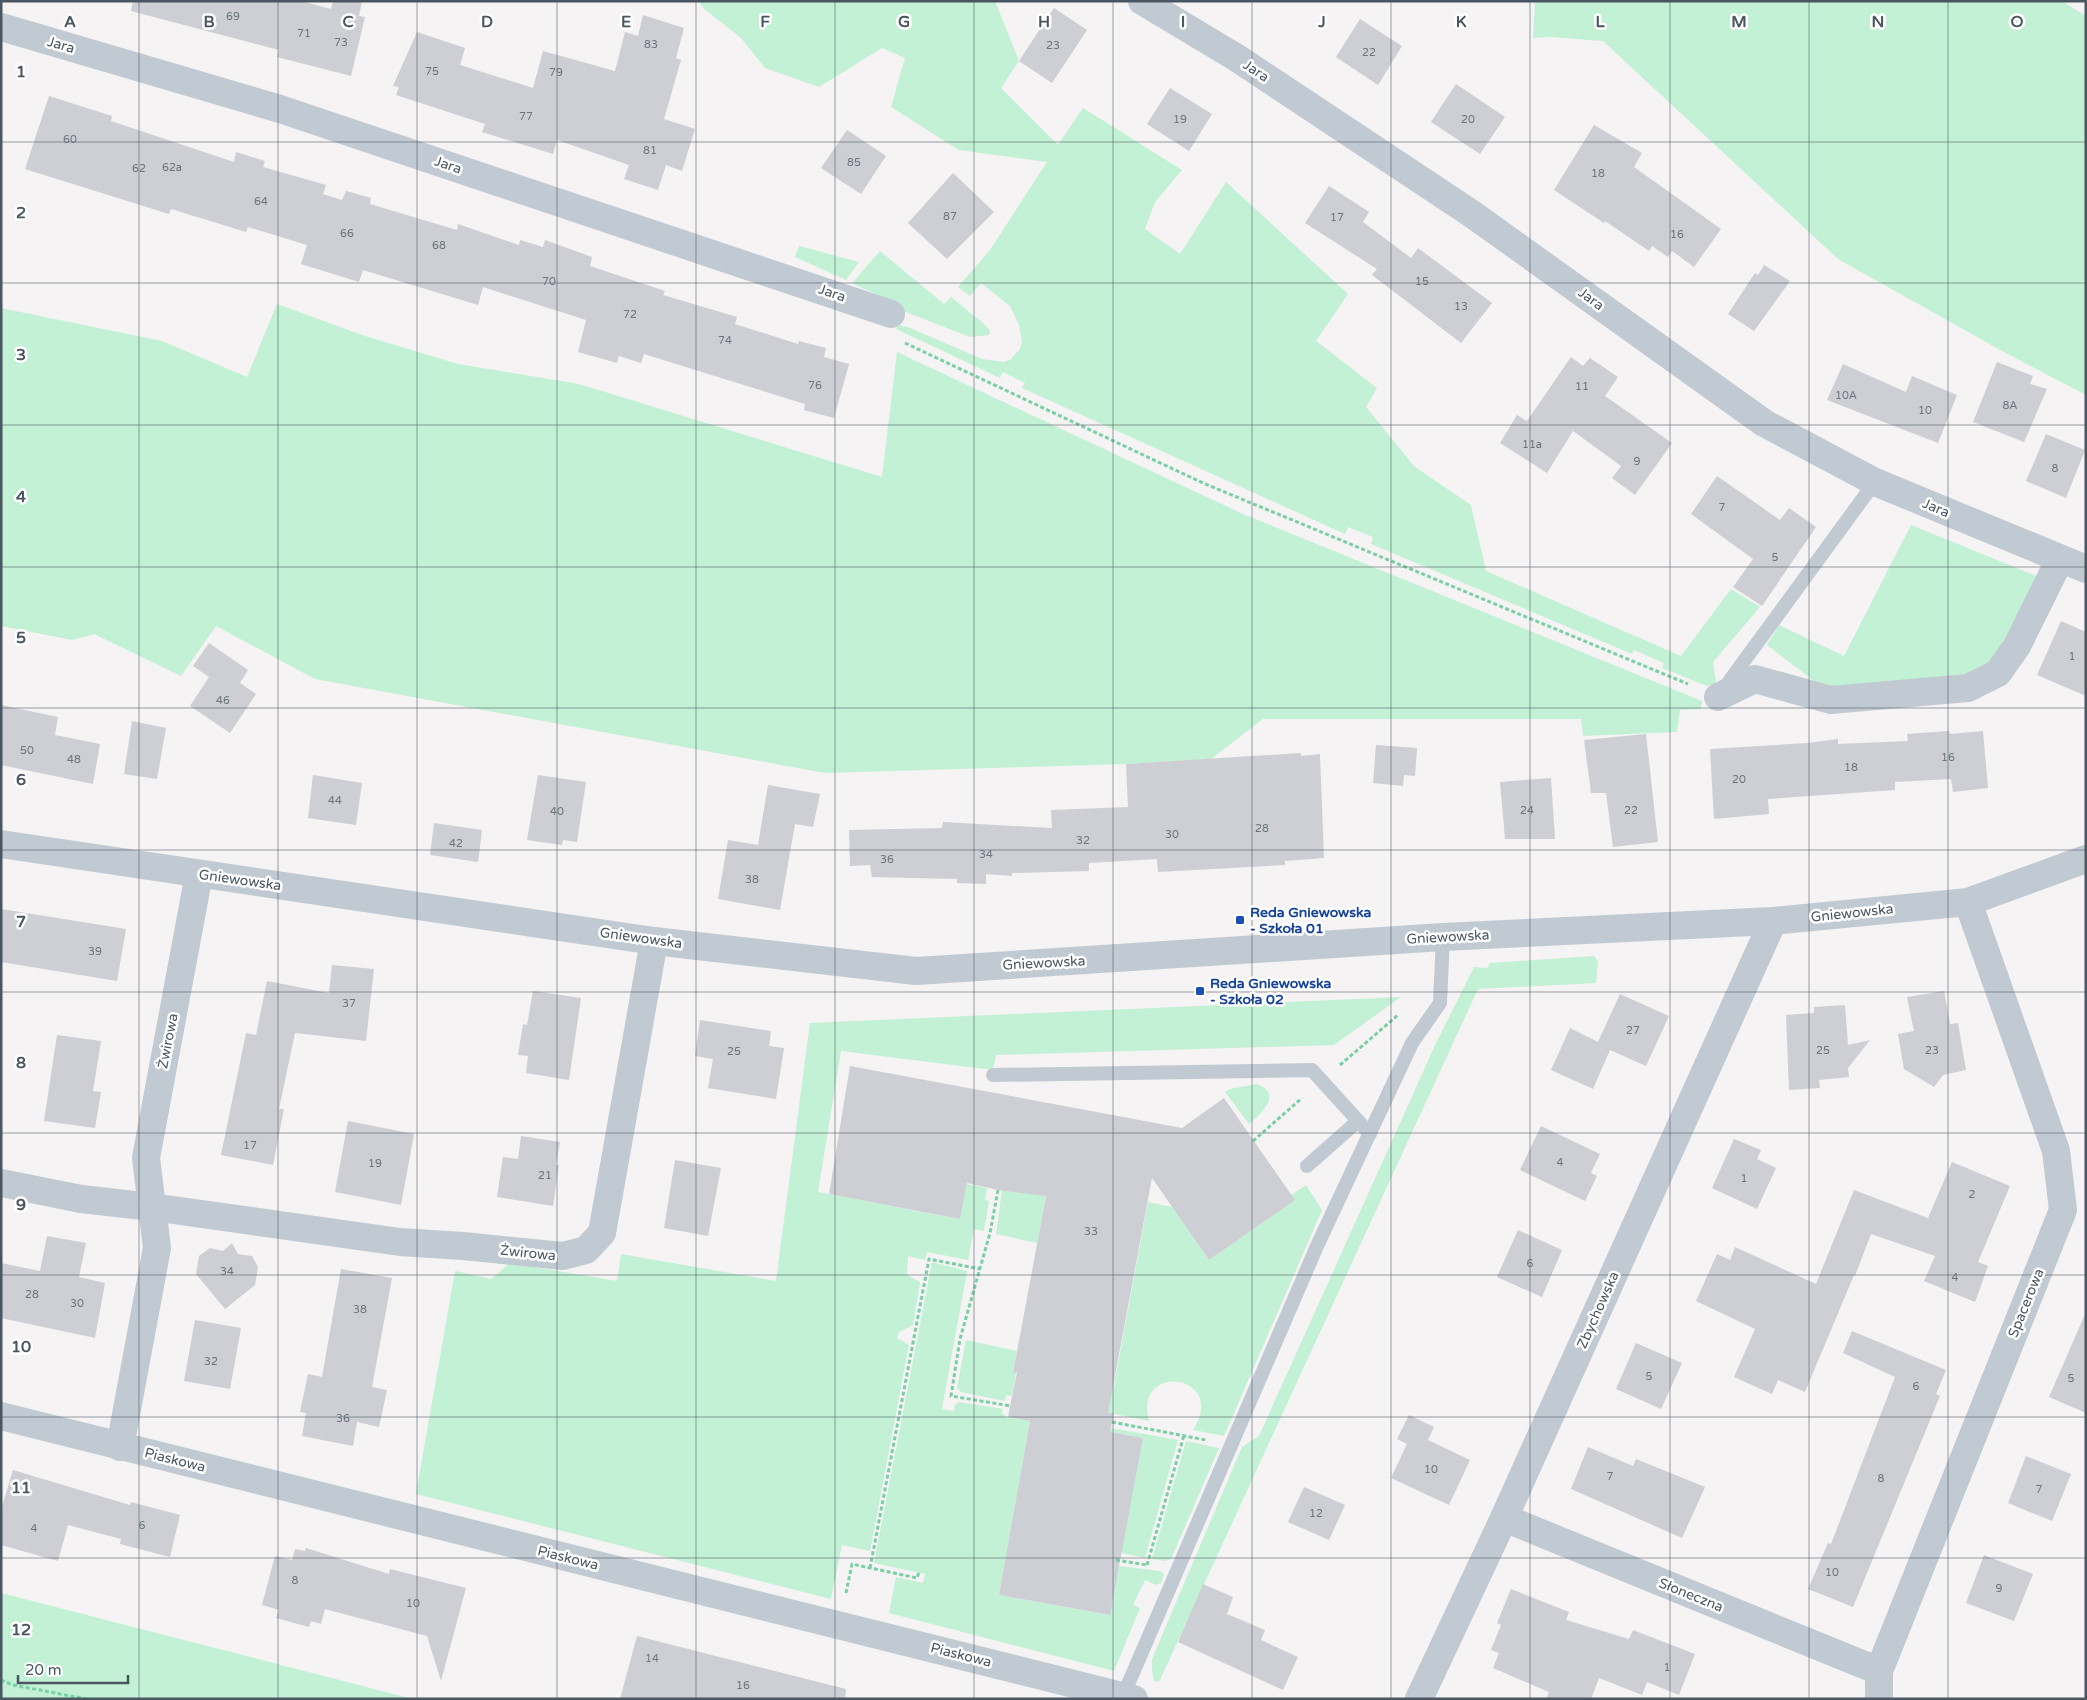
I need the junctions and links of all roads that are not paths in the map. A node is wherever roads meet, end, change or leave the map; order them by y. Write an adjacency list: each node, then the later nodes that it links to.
1 (1142, 1): 4 (street, Jara)
2 (1, 27): 3 (street, Jara)
3 (891, 314)
4 (1875, 482): 5 (street, Jara); 7 (lane)
5 (2060, 558): 6 (street, Jara); 7 (street)
6 (2086, 569)
7 (1718, 697)
8 (1, 844): 10 (street, Gniewowska)
9 (2086, 859): 11 (street, Gniewowska)
10 (199, 874): 14 (street, Gniewowska); 20 (street, Żwirowa)
11 (1968, 902): 12 (street, Gniewowska); 24 (street, Spacerowa)
12 (1773, 921): 13 (street, Gniewowska); 23 (street, Zbychowska)
13 (1443, 937): 14 (street, Gniewowska); 17 (lane)
14 (654, 941): 20 (street, Żwirowa)
15 (993, 1075): 16 (lane)
16 (1358, 1121): 17 (lane); 18 (lane)
17 (1370, 1134): 25 (lane)
18 (1306, 1166)
19 (1, 1183): 20 (street, Żwirowa)
20 (152, 1207): 22 (street, Żwirowa)
21 (1, 1416): 22 (street, Piaskowa)
22 (120, 1447): 25 (street, Piaskowa)
23 (1504, 1518): 24 (street, Słoneczna); 26 (street, Zbychowska)
24 (1879, 1671): 27 (street, Spacerowa)
25 (1129, 1697)
26 (1419, 1699)
27 (1879, 1699)

